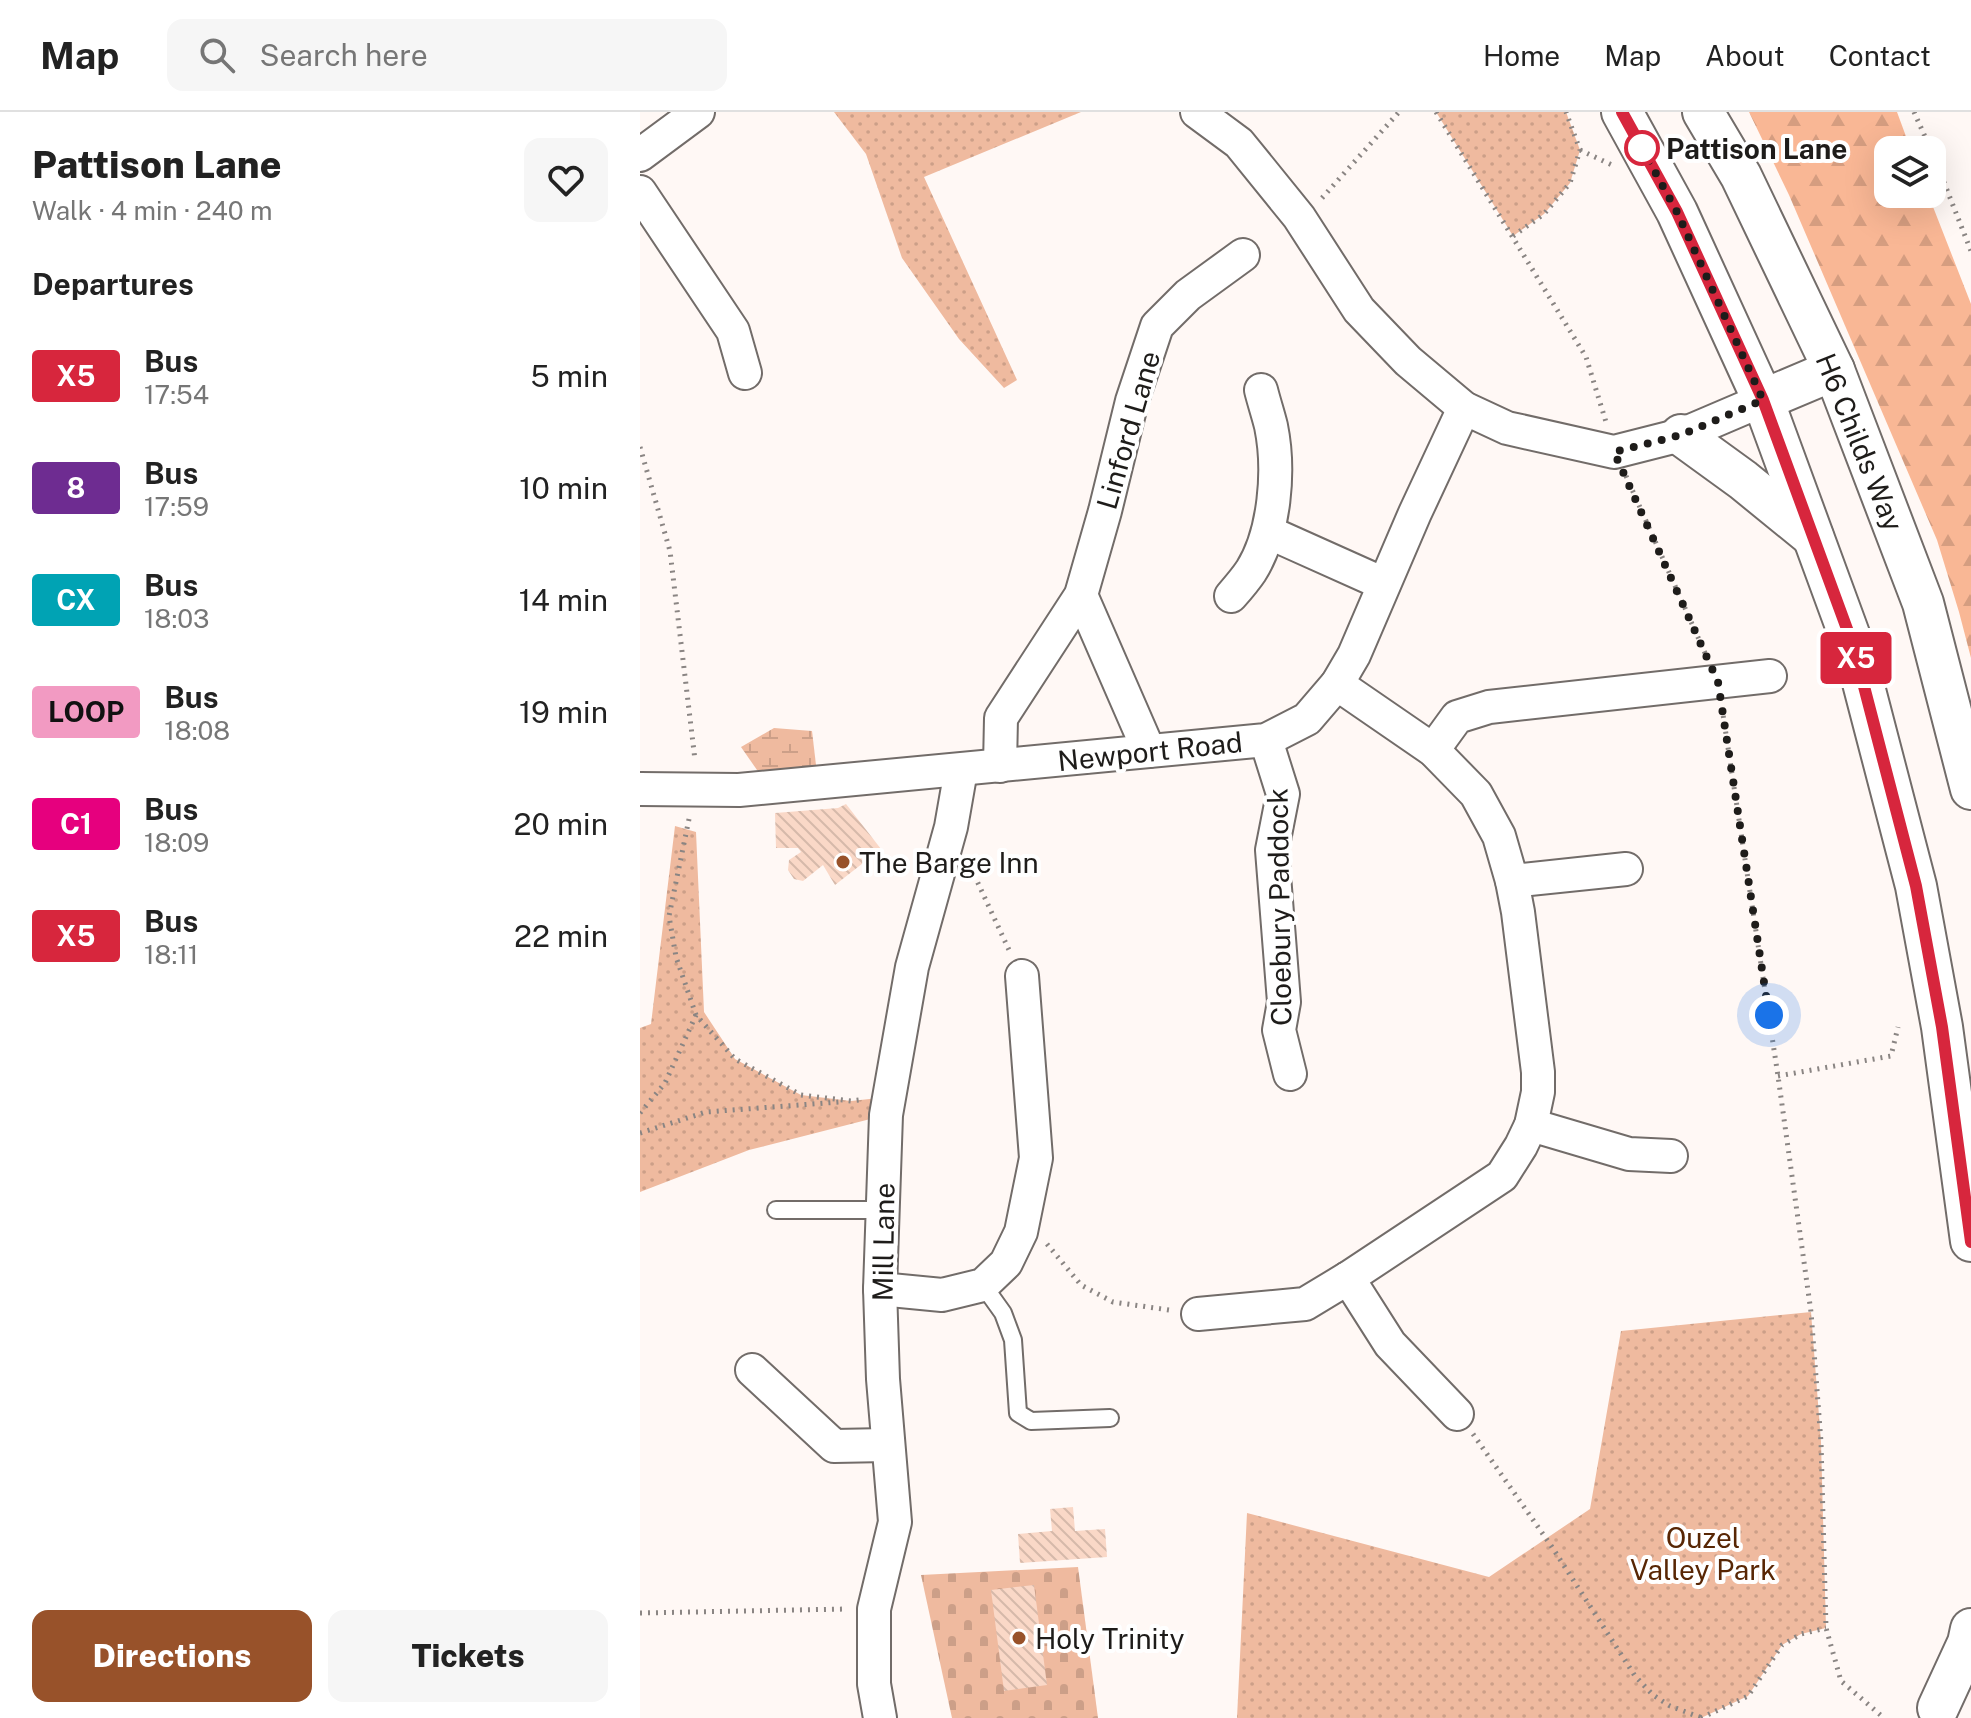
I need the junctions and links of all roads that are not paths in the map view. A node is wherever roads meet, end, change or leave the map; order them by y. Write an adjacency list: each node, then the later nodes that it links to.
1 (698, 112): 5 (street)
2 (1197, 112): 12 (street)
3 (1622, 112): 11 (street)
4 (1703, 112): 8 (street, H6 Childs Way)
5 (640, 155)
6 (640, 192): 9 (street)
7 (1243, 255): 17 (street, Linford Lane)
8 (1834, 370): 11 (street); 27 (street, H6 Childs Way)
9 (745, 373)
10 (1261, 390): 14 (street)
11 (1763, 400): 13 (street); 15 (street)
12 (1464, 408): 13 (street); 16 (street, Newport Road)
13 (1681, 435): 15 (street)
14 (1268, 532): 16 (street); 18 (street)
15 (1813, 537): 36 (street)
16 (1384, 584): 20 (street, Newport Road)
17 (1081, 595): 23 (street); 24 (street, Linford Lane)
18 (1231, 596)
19 (1770, 676): 22 (street)
20 (1337, 684): 21 (street, Newport Road); 22 (street)
21 (1266, 740): 23 (street, Newport Road); 31 (street, Cloebury Paddock)
22 (1433, 750): 29 (street)
23 (1149, 751): 24 (street, Newport Road)
24 (1000, 766): 25 (street, Newport Road)
25 (961, 770): 26 (street, Newport Road); 35 (street, Mill Lane)
26 (640, 789)
27 (1971, 789)
28 (1626, 869): 29 (street)
29 (1512, 881): 32 (street)
30 (1022, 976): 38 (street)
31 (1290, 1074)
32 (1531, 1125): 33 (street); 37 (street)
33 (1671, 1156)
34 (776, 1210): 35 (lane)
35 (883, 1210): 39 (street, Mill Lane)
36 (1971, 1241)
37 (1348, 1278): 40 (street); 42 (street)
38 (983, 1285): 39 (street); 43 (lane)
39 (880, 1289): 44 (street, Mill Lane)
40 (1198, 1314)
41 (752, 1370): 44 (street)
42 (1457, 1414)
43 (1110, 1418)
44 (887, 1445): 47 (street, Mill Lane)
45 (1971, 1629): 46 (street)
46 (1945, 1708)
47 (880, 1718)

